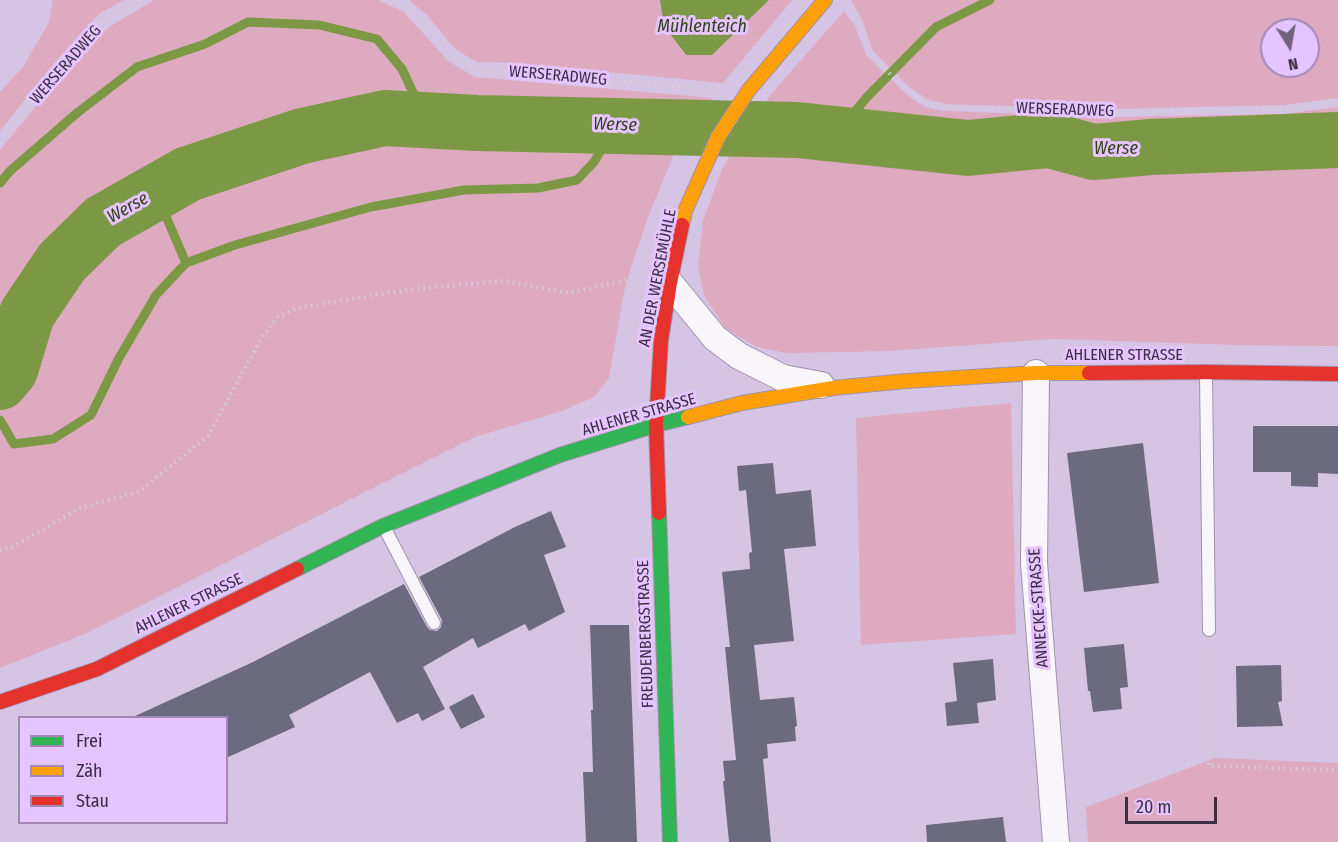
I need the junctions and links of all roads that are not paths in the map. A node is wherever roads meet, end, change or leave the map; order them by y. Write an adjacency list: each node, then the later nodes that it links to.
1 (825, 0): 2 (main road, AN DER WERSEMÜHLE)
2 (670, 283): 6 (street); 7 (main road, AN DER WERSEMÜHLE)
3 (1206, 372): 4 (main road, AHLENER STRASSE); 5 (main road, AHLENER STRASSE); 10 (lane)
4 (1036, 373): 6 (main road, AHLENER STRASSE); 13 (street, ANNECKE-STRASSE)
5 (1338, 374)
6 (832, 388): 7 (main road, AHLENER STRASSE)
7 (656, 425): 8 (main road, AHLENER STRASSE); 12 (main road, FREUDENBERGSTRASSE)
8 (383, 526): 9 (lane); 11 (main road, AHLENER STRASSE)
9 (434, 623)
10 (1209, 630)
11 (0, 702)
12 (670, 842)
13 (1056, 842)

